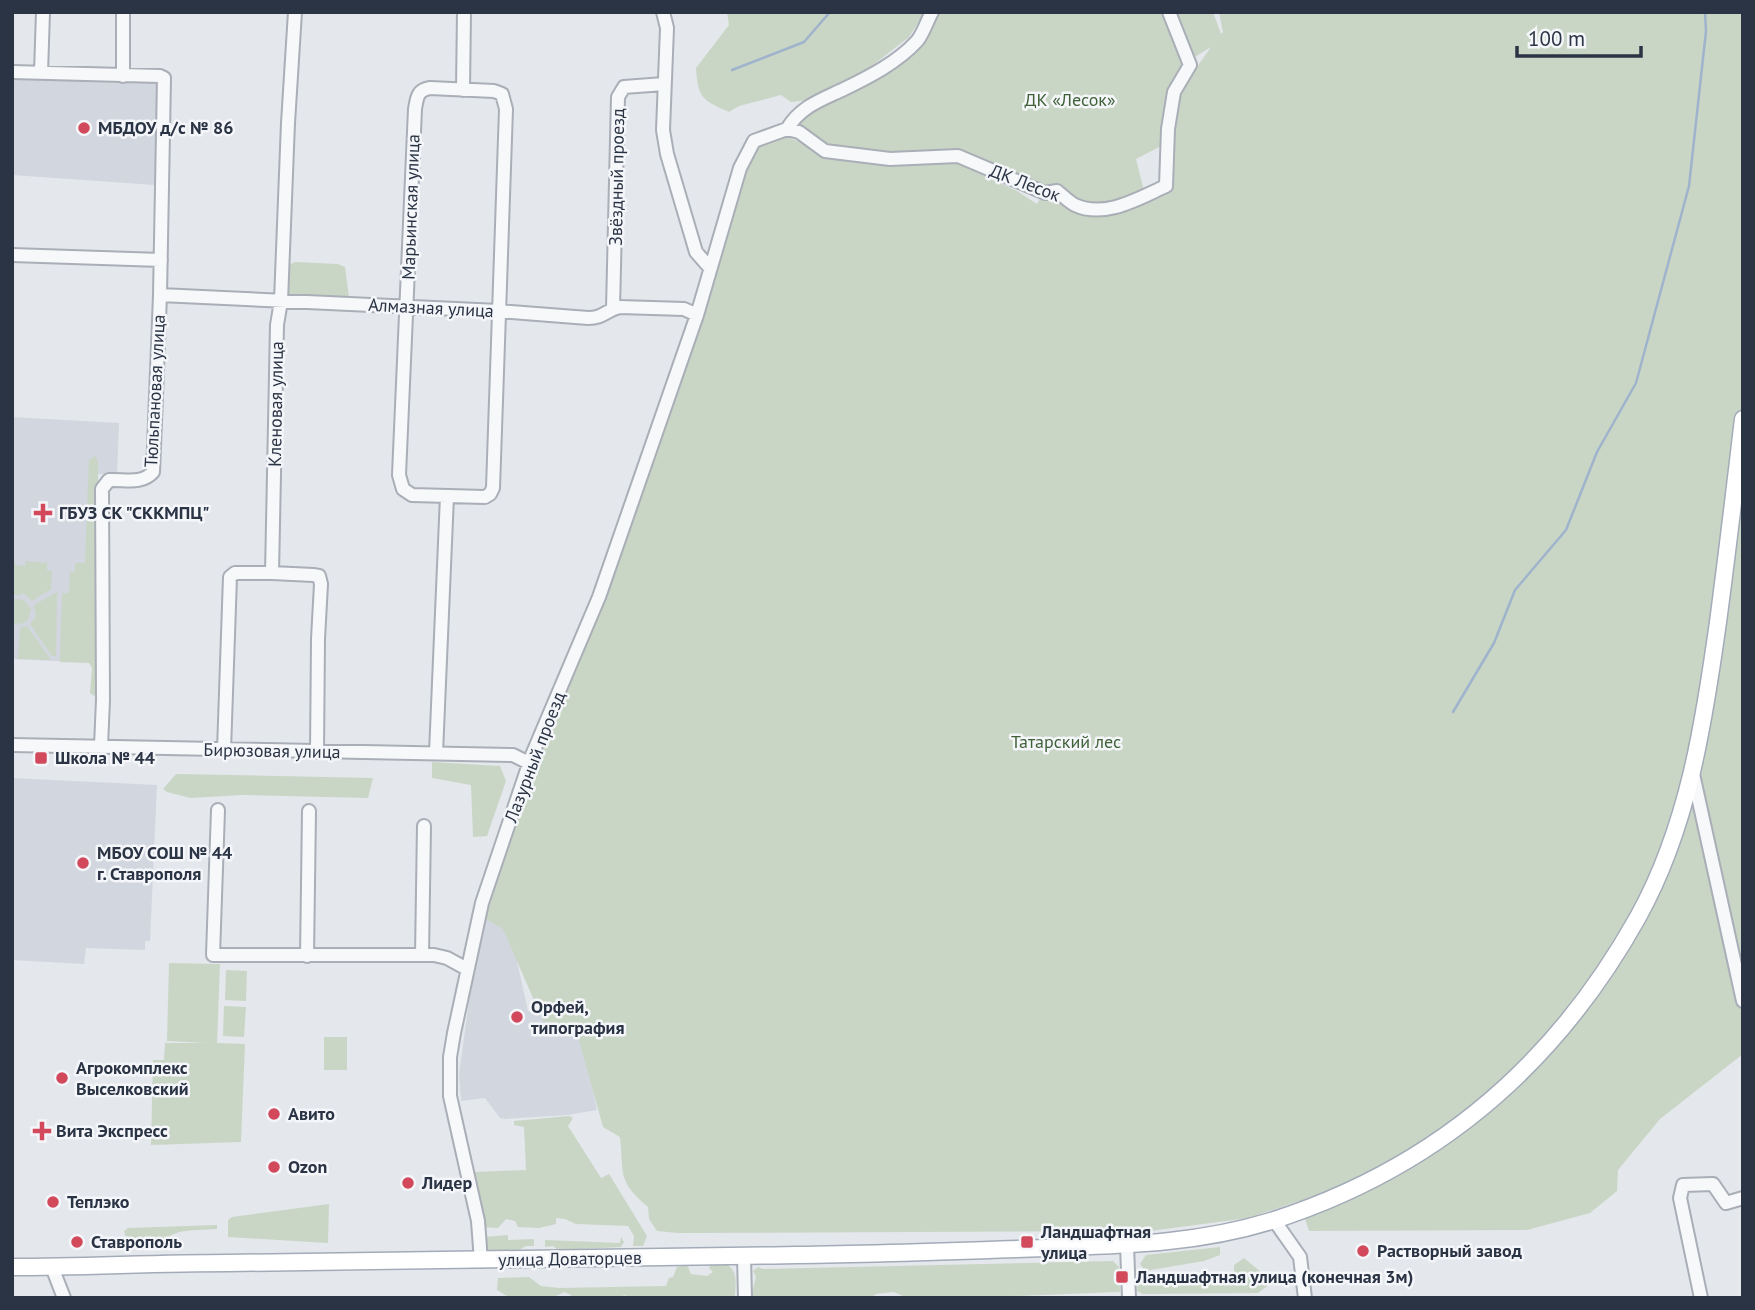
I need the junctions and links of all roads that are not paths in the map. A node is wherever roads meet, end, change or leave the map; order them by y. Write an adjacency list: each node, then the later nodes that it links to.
1 (43, 12): 9 (street)
2 (123, 12): 10 (street)
3 (295, 12): 18 (street, Кленовая улица)
4 (464, 12): 12 (street)
5 (663, 12): 11 (street)
6 (932, 12): 13 (street)
7 (1169, 12): 13 (street, ДК Лесок)
8 (12, 72): 9 (street, Тюльпановая улица)
9 (41, 73): 10 (street, Тюльпановая улица)
10 (123, 76): 15 (street, Тюльпановая улица)
11 (664, 84): 16 (street); 20 (street, Звёздный проезд)
12 (463, 90): 19 (street, Марьинская улица); 21 (street, Марьинская улица)
13 (787, 128): 16 (street)
14 (12, 255): 15 (street)
15 (161, 260): 17 (street, Тюльпановая улица)
16 (710, 268): 22 (street, Лазурный проезд)
17 (160, 295): 18 (street, Алмазная улица); 27 (street, Тюльпановая улица)
18 (281, 301): 19 (street, Алмазная улица); 25 (street, Кленовая улица)
19 (408, 307): 21 (street, Алмазная улица); 24 (street, Марьинская улица)
20 (613, 309): 21 (street, Алмазная улица); 22 (street, Алмазная улица)
21 (498, 311): 24 (street, Марьинская улица)
22 (697, 315): 31 (street, Лазурный проезд)
23 (1743, 419): 32 (main road, улица Доваторцев)
24 (447, 496): 30 (street)
25 (272, 573): 28 (street); 29 (street)
26 (12, 745): 27 (street, Бирюзовая улица)
27 (101, 746): 28 (street, Бирюзовая улица)
28 (224, 750): 29 (street, Бирюзовая улица)
29 (317, 752): 30 (street, Бирюзовая улица)
30 (436, 753): 31 (street, Бирюзовая улица)
31 (529, 763): 38 (street, Лазурный проезд)
32 (1692, 774): 39 (street); 41 (main road, улица Доваторцев)
33 (218, 810): 37 (street)
34 (309, 811): 37 (street)
35 (424, 826): 36 (street)
36 (422, 955): 37 (street); 38 (street)
37 (307, 957)
38 (467, 969): 44 (street, Лазурный проезд)
39 (1743, 1001)
40 (1743, 1198): 51 (street)
41 (1274, 1220): 42 (main road, улица Доваторцев); 50 (street)
42 (1127, 1245): 43 (main road, улица Доваторцев); 49 (street)
43 (744, 1256): 44 (main road, улица Доваторцев); 48 (street)
44 (481, 1261): 46 (main road, улица Доваторцев)
45 (12, 1267): 46 (main road, улица Доваторцев)
46 (52, 1267): 47 (street)
47 (64, 1298)
48 (745, 1298)
49 (1129, 1298)
50 (1305, 1298)
51 (1701, 1298)

